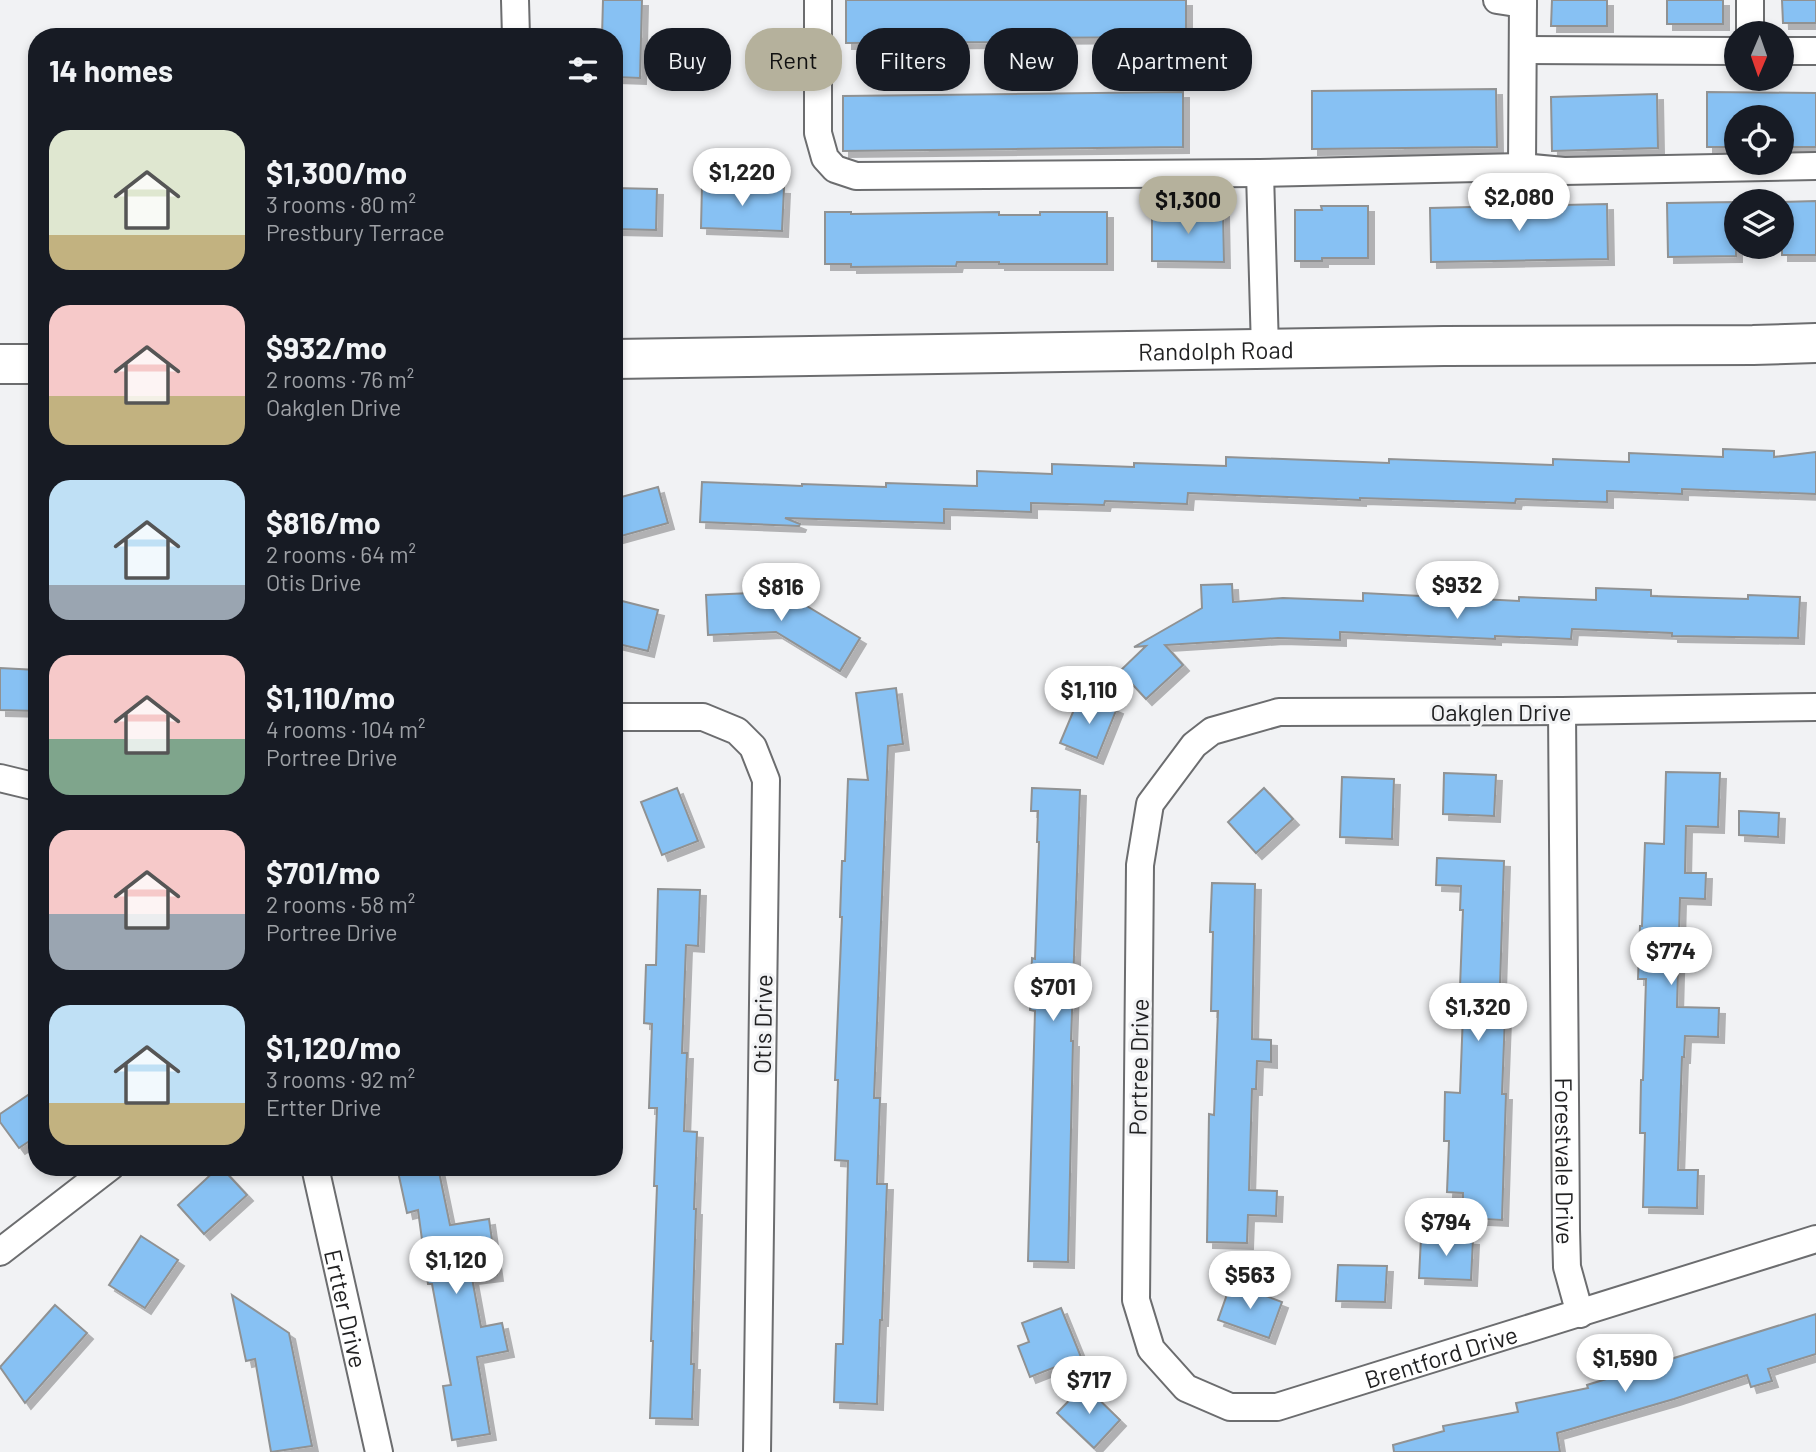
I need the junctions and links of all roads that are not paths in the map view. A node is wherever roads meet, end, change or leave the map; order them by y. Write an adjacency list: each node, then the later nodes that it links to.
1 (515, 0): 7 (street)
2 (818, 0): 14 (street)
3 (1497, 0): 5 (street)
4 (1749, 0): 6 (street)
5 (1523, 2): 8 (street)
6 (1750, 21)
7 (516, 28)
8 (1524, 50): 9 (street); 13 (street)
9 (1724, 51)
10 (1794, 51): 11 (street)
11 (1816, 51)
12 (1816, 166): 13 (street)
13 (1522, 167): 14 (street)
14 (1260, 173): 16 (street)
15 (1816, 343): 16 (main road, Randolph Road)
16 (1265, 349): 17 (main road, Randolph Road)
17 (623, 359)
18 (0, 364): 19 (main road)
19 (28, 364)
20 (1816, 707): 21 (street, Oakglen Drive)
21 (1562, 711): 23 (street, Oakglen Drive); 30 (street, Forestvale Drive)
22 (623, 717): 33 (street, Otis Drive)
23 (1194, 745): 31 (street, Portree Drive)
24 (0, 778): 25 (street)
25 (28, 785)
26 (98, 1176): 29 (street)
27 (317, 1176): 32 (street, Ertter Drive)
28 (1816, 1239): 30 (street, Brentford Drive)
29 (0, 1252)
30 (1580, 1314): 31 (street, Brentford Drive)
31 (1186, 1388)
32 (379, 1452)
33 (757, 1452)

